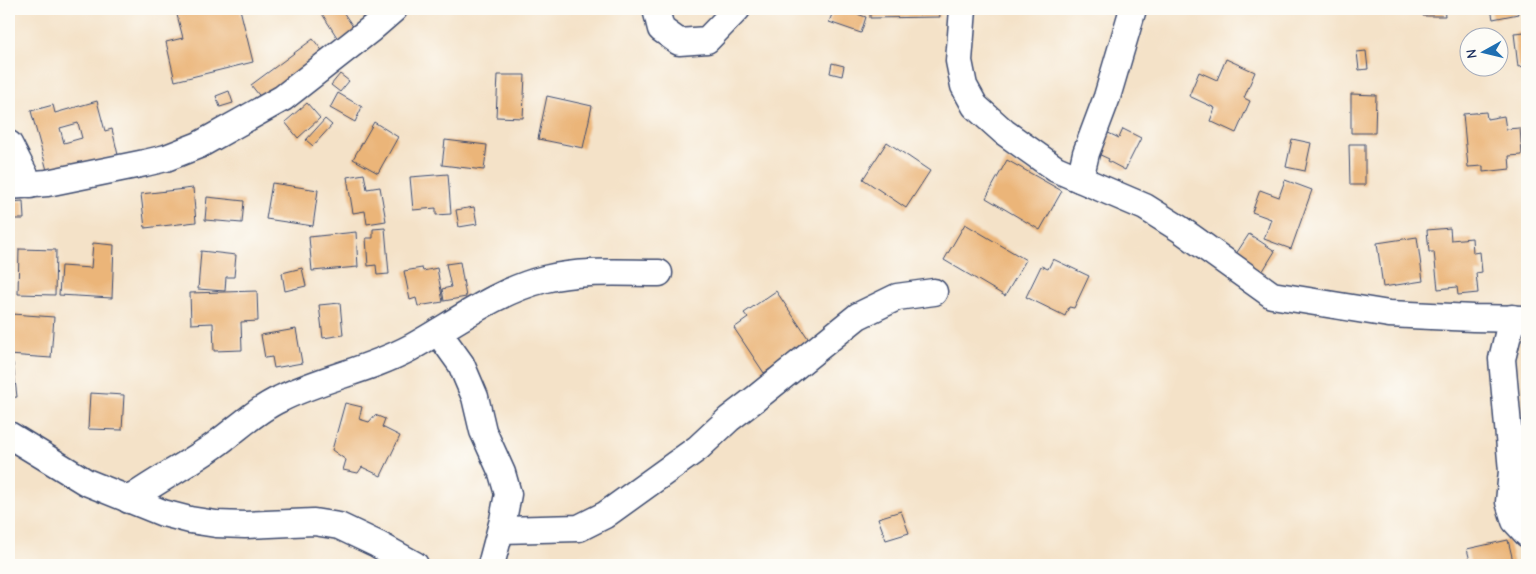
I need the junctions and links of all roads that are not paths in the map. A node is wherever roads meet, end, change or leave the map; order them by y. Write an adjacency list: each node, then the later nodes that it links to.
1 (394, 9): 8 (street)
2 (656, 9): 3 (street)
3 (737, 9)
4 (963, 9): 7 (street)
5 (1133, 9): 7 (street)
6 (9, 144): 8 (street)
7 (1080, 179): 11 (street)
8 (19, 186)
9 (659, 273): 12 (street)
10 (934, 292): 15 (street)
11 (1520, 318): 16 (street)
12 (438, 332): 14 (street); 15 (street)
13 (9, 436): 14 (street)
14 (129, 500): 17 (street)
15 (500, 530): 18 (street)
16 (1527, 534)
17 (411, 564)
18 (491, 565)

